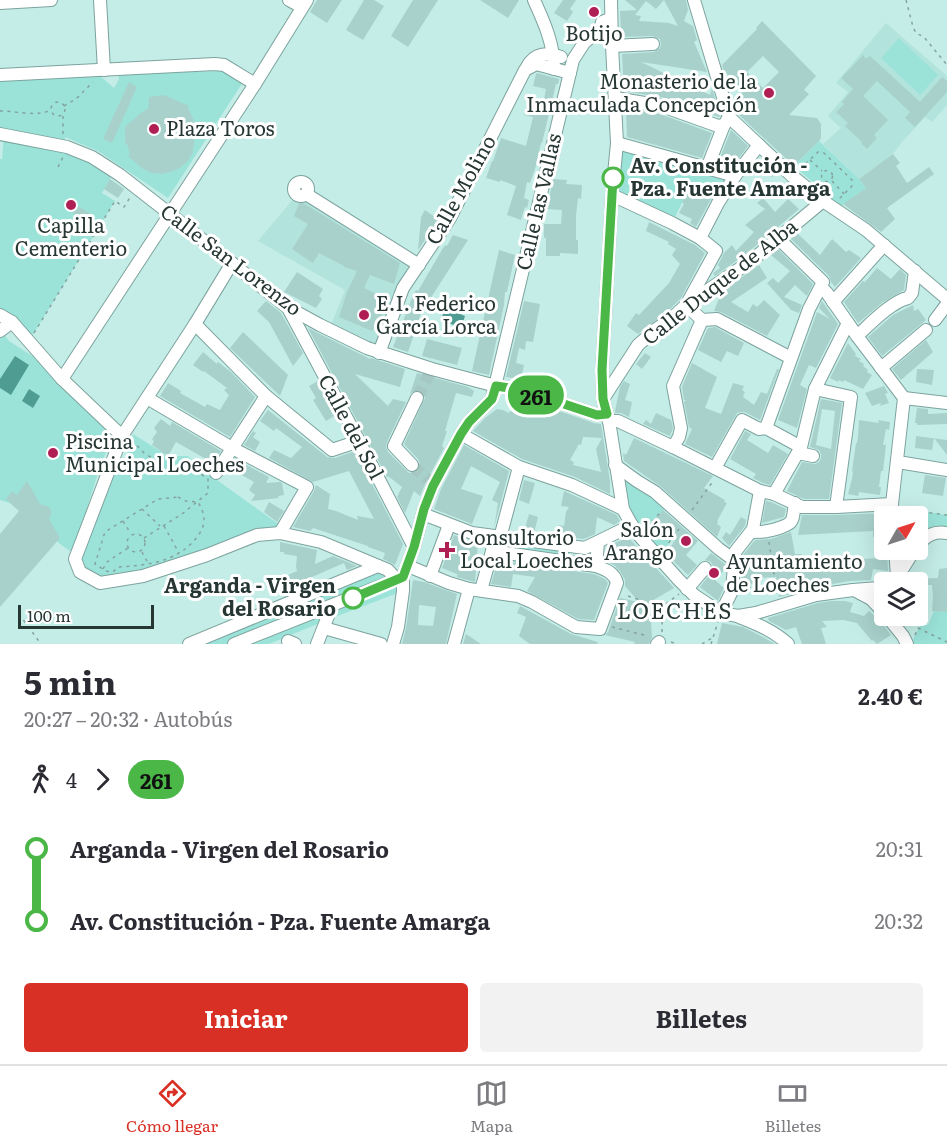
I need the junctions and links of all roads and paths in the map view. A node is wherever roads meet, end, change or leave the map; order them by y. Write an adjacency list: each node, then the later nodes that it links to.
1 (51, 0): 8 (street)
2 (100, 0): 16 (street)
3 (289, 0): 9 (street)
4 (534, 0): 12 (street)
5 (693, 0): 26 (street)
6 (906, 0): 14 (path)
7 (613, 1): 10 (street)
8 (0, 3)
9 (304, 4): 20 (street)
10 (609, 33): 11 (street); 13 (street, Calle las Vallas); 21 (street)
11 (653, 44)
12 (554, 55): 13 (street); 15 (street); 17 (street)
13 (573, 60): 18 (street, Calle las Vallas)
14 (947, 65)
15 (554, 69): 17 (street); 18 (street)
16 (104, 70): 19 (street); 20 (street); 22 (path)
17 (525, 70): 47 (street, Calle Molino)
18 (570, 73): 69 (street, Calle las Vallas)
19 (0, 75)
20 (255, 84): 42 (street)
21 (615, 98): 26 (street); 28 (street)
22 (64, 106): 23 (path); 25 (path)
23 (51, 110): 24 (path); 25 (path)
24 (0, 111)
25 (63, 114): 30 (path)
26 (726, 121): 29 (street); 32 (street)
27 (0, 134): 30 (street, Calle San Lorenzo)
28 (617, 143): 32 (street); 40 (street)
29 (759, 145): 34 (street); 35 (street)
30 (61, 146): 37 (street, Calle San Lorenzo)
31 (810, 160): 33 (path); 35 (path); 39 (path)
32 (707, 168): 34 (street)
33 (823, 172): 36 (path); 36 (path)
34 (735, 176): 43 (street)
35 (792, 176): 41 (street)
36 (831, 180): 39 (path)
37 (136, 188): 42 (street, Calle San Lorenzo); 64 (path)
38 (306, 194): 47 (street)
39 (844, 194): 41 (path)
40 (612, 195): 43 (street); 75 (street)
41 (827, 204): 44 (street, Calle Duque de Alba); 45 (street)
42 (170, 214): 46 (street, Calle San Lorenzo); 68 (street)
43 (700, 238): 54 (street)
44 (779, 239): 49 (street); 54 (street, Calle Duque de Alba)
45 (884, 245): 48 (street); 51 (street)
46 (232, 263): 53 (street, Calle San Lorenzo); 60 (street)
47 (419, 265): 65 (street, Calle Molino)
48 (915, 271): 50 (street); 63 (street)
49 (822, 284): 51 (street); 66 (street)
50 (947, 299)
51 (833, 302): 59 (street)
52 (947, 304): 57 (street)
53 (287, 307): 65 (street, Calle San Lorenzo); 81 (street, Calle del Sol)
54 (681, 309): 56 (street); 75 (street, Calle Duque de Alba)
55 (0, 315): 58 (street)
56 (702, 320): 66 (street); 82 (street)
57 (935, 320)
58 (12, 322): 62 (street); 64 (street)
59 (848, 322): 63 (street); 70 (street)
60 (195, 324): 71 (street); 72 (street)
61 (926, 330): 67 (street)
62 (0, 331)
63 (856, 336): 67 (street)
64 (29, 341): 68 (street)
65 (380, 353): 69 (street, Calle San Lorenzo)
66 (791, 358): 78 (street)
67 (881, 368): 74 (street)
68 (63, 379): 80 (street)
69 (496, 386): 77 (street, Calle San Lorenzo); 79 (street, Calle las Vallas)
70 (815, 389): 84 (street); 100 (street)
71 (266, 396): 81 (street); 83 (street)
72 (147, 398): 80 (street); 83 (street)
73 (417, 398): 87 (street)
74 (904, 398): 76 (street); 86 (street)
75 (603, 399): 77 (street)
76 (947, 403)
77 (608, 418): 82 (street, Calle San Lorenzo); 88 (street)
78 (766, 428): 84 (street); 90 (street)
79 (461, 434): 89 (street); 105 (street, Calle las Vallas)
80 (122, 436): 93 (path); 112 (street)
81 (359, 441): 123 (street, Calle del Sol)
82 (674, 447): 90 (street, Calle San Lorenzo)
83 (232, 448): 92 (street); 112 (street)
84 (800, 450): 85 (street); 95 (street)
85 (813, 456)
86 (898, 462): 91 (street); 99 (street)
87 (412, 465)
88 (615, 465): 98 (street); 102 (street)
89 (519, 467): 102 (street); 118 (street)
90 (715, 468): 94 (street, Calle San Lorenzo)
91 (947, 470)
92 (211, 472): 93 (path)
93 (201, 474): 96 (path)
94 (760, 491): 95 (street, Calle San Lorenzo); 111 (street)
95 (774, 494): 97 (street)
96 (198, 502): 101 (path); 110 (path); 126 (path)
97 (795, 503): 100 (street); 113 (street)
98 (669, 504): 116 (path); 127 (street)
99 (893, 506)
100 (836, 507): 103 (street)
101 (141, 508): 107 (path); 110 (path)
102 (623, 509): 109 (street)
103 (874, 509)
104 (928, 513): 106 (path)
105 (423, 514): 108 (street); 123 (street, Calle las Vallas)
106 (947, 515)
107 (123, 520): 115 (path); 133 (path)
108 (449, 525): 118 (street); 135 (street)
109 (632, 525): 116 (street); 120 (street)
110 (162, 526): 119 (path); 126 (path)
111 (751, 532): 113 (street); 127 (street)
112 (280, 533): 130 (street)
113 (768, 533): 144 (path)
114 (947, 533): 117 (street)
115 (132, 535): 119 (path); 122 (path)
116 (640, 536): 138 (street)
117 (928, 536)
118 (496, 537): 121 (street); 125 (street)
119 (144, 538): 124 (path)
120 (598, 542): 121 (street); 131 (street)
121 (570, 546): 128 (street)
122 (129, 547): 124 (path); 133 (path)
123 (414, 547): 134 (street, Calle las Vallas)
124 (141, 550): 129 (path)
125 (492, 550): 128 (street); 137 (street)
126 (179, 553): 129 (path)
127 (734, 560): 146 (street)
128 (568, 562): 131 (street)
129 (148, 564): 133 (path)
130 (378, 566): 134 (street); 158 (street)
131 (596, 566): 140 (street)
132 (705, 568): 138 (street)
133 (103, 569)
134 (402, 574): 135 (street); 143 (street); 162 (street, Calle las Vallas)
135 (430, 576): 137 (street)
136 (874, 588): 139 (street)
137 (475, 589): 152 (street); 163 (street)
138 (687, 589): 145 (path); 146 (street)
139 (853, 590): 142 (street); 144 (street)
140 (614, 591): 141 (street); 152 (street)
141 (628, 596): 145 (path)
142 (874, 603)
143 (332, 606): 150 (street); 159 (street)
144 (778, 606): 148 (street)
145 (662, 607): 155 (path)
146 (721, 613): 148 (street); 153 (path)
147 (19, 614): 157 (path)
148 (738, 616): 167 (street)
149 (894, 626): 154 (street)
150 (324, 628): 160 (street); 161 (street)
151 (918, 628): 156 (path)
152 (600, 629): 155 (path)
153 (712, 638): 165 (path); 166 (path)
154 (905, 640)
155 (660, 641): 164 (path)
156 (947, 642)
157 (41, 644)
158 (189, 644)
159 (234, 644)
160 (317, 644)
161 (381, 644)
162 (393, 644)
163 (454, 644)
164 (677, 644)
165 (702, 644)
166 (711, 644)
167 (788, 644)

